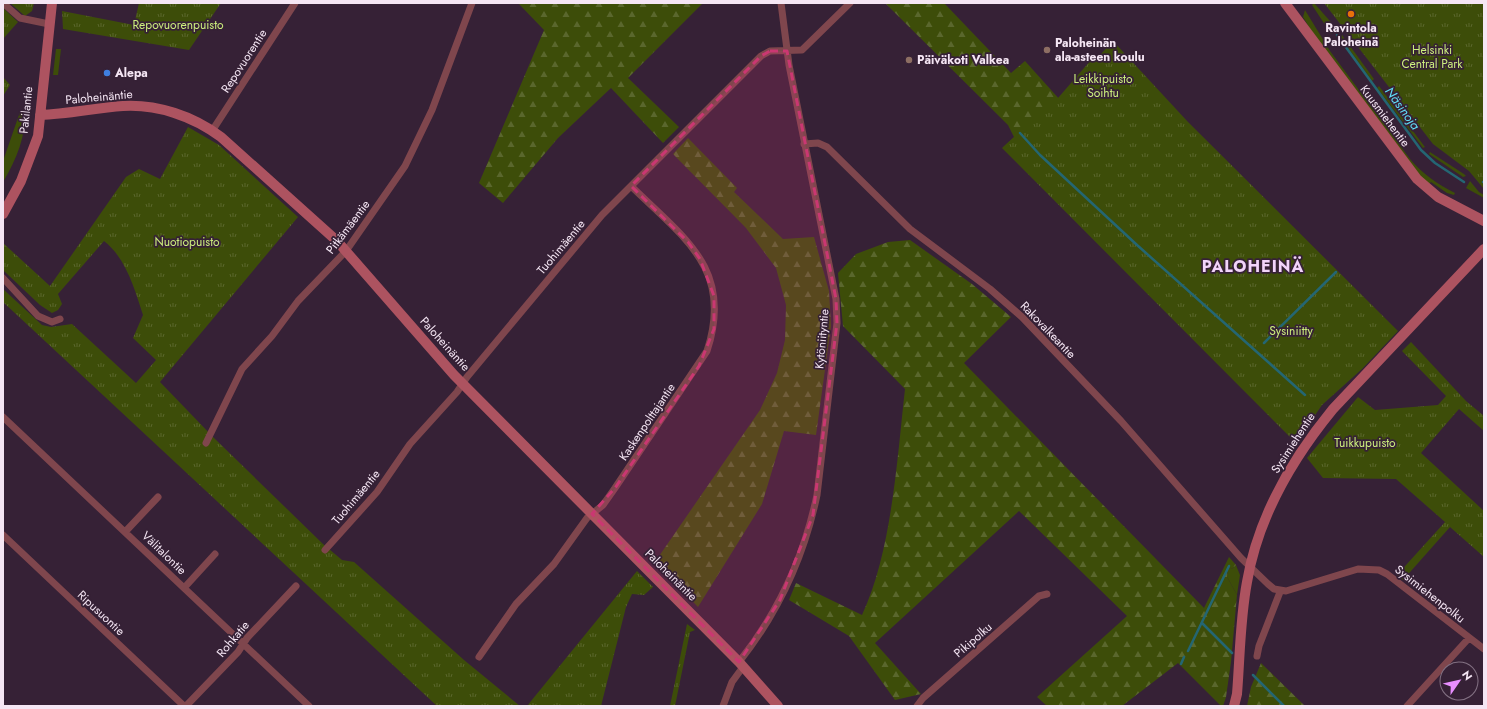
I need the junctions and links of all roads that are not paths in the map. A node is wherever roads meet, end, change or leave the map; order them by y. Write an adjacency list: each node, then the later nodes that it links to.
1 (3, 3): 8 (street)
2 (52, 3): 8 (street, Pakilantie)
3 (295, 3): 11 (street, Repovuorentie)
4 (472, 3): 17 (street, Pitkämäentie)
5 (781, 3): 9 (street, Kytöniityntie)
6 (850, 3): 9 (street, Tuohimäentie)
7 (1286, 3): 15 (street, Kuusmiehentie)
8 (49, 24): 10 (street, Pakilantie)
9 (787, 51): 12 (street, Kytöniityntie); 13 (street, Tuohimäentie)
10 (40, 115): 11 (street, Paloheinäntie); 14 (street, Pakilantie)
11 (212, 130): 17 (street, Paloheinäntie)
12 (804, 144): 29 (street, Rakovalkeantie); 39 (street, Kytöniityntie)
13 (631, 186): 20 (street, Tuohimäentie); 24 (street, Kaskenpolttajantie)
14 (3, 214)
15 (1484, 221)
16 (1484, 249): 29 (street, Sysimiehentie)
17 (346, 250): 20 (street, Paloheinäntie); 22 (street, Pitkämäentie)
18 (3, 278): 19 (street)
19 (60, 319)
20 (463, 383): 24 (street, Paloheinäntie); 27 (street, Tuohimäentie)
21 (3, 417): 25 (street, Välitalontie)
22 (206, 443)
23 (158, 497): 25 (street)
24 (592, 514): 38 (street, Kaskenpolttajantie); 39 (street, Paloheinäntie)
25 (125, 532): 31 (street, Välitalontie)
26 (3, 535): 40 (street, Ripusuontie)
27 (325, 550)
28 (215, 554): 31 (street)
29 (1249, 568): 32 (street); 45 (street, Sysimiehentie)
30 (296, 586): 35 (street, Rohkatie)
31 (184, 588): 35 (street, Välitalontie)
32 (1280, 592): 34 (street, Sysimiehenpolku); 37 (street)
33 (1047, 594): 44 (street, Pikipolku)
34 (1469, 638): 36 (street, Sysimiehenpolku); 46 (street)
35 (243, 645): 40 (street, Rohkatie); 41 (street, Välitalontie)
36 (1484, 649)
37 (1257, 656)
38 (479, 657)
39 (741, 665): 42 (street, Kytöniityntie); 43 (street, Paloheinäntie)
40 (185, 706)
41 (309, 706)
42 (723, 706)
43 (778, 706)
44 (917, 706)
45 (1234, 706)
46 (1407, 706)

